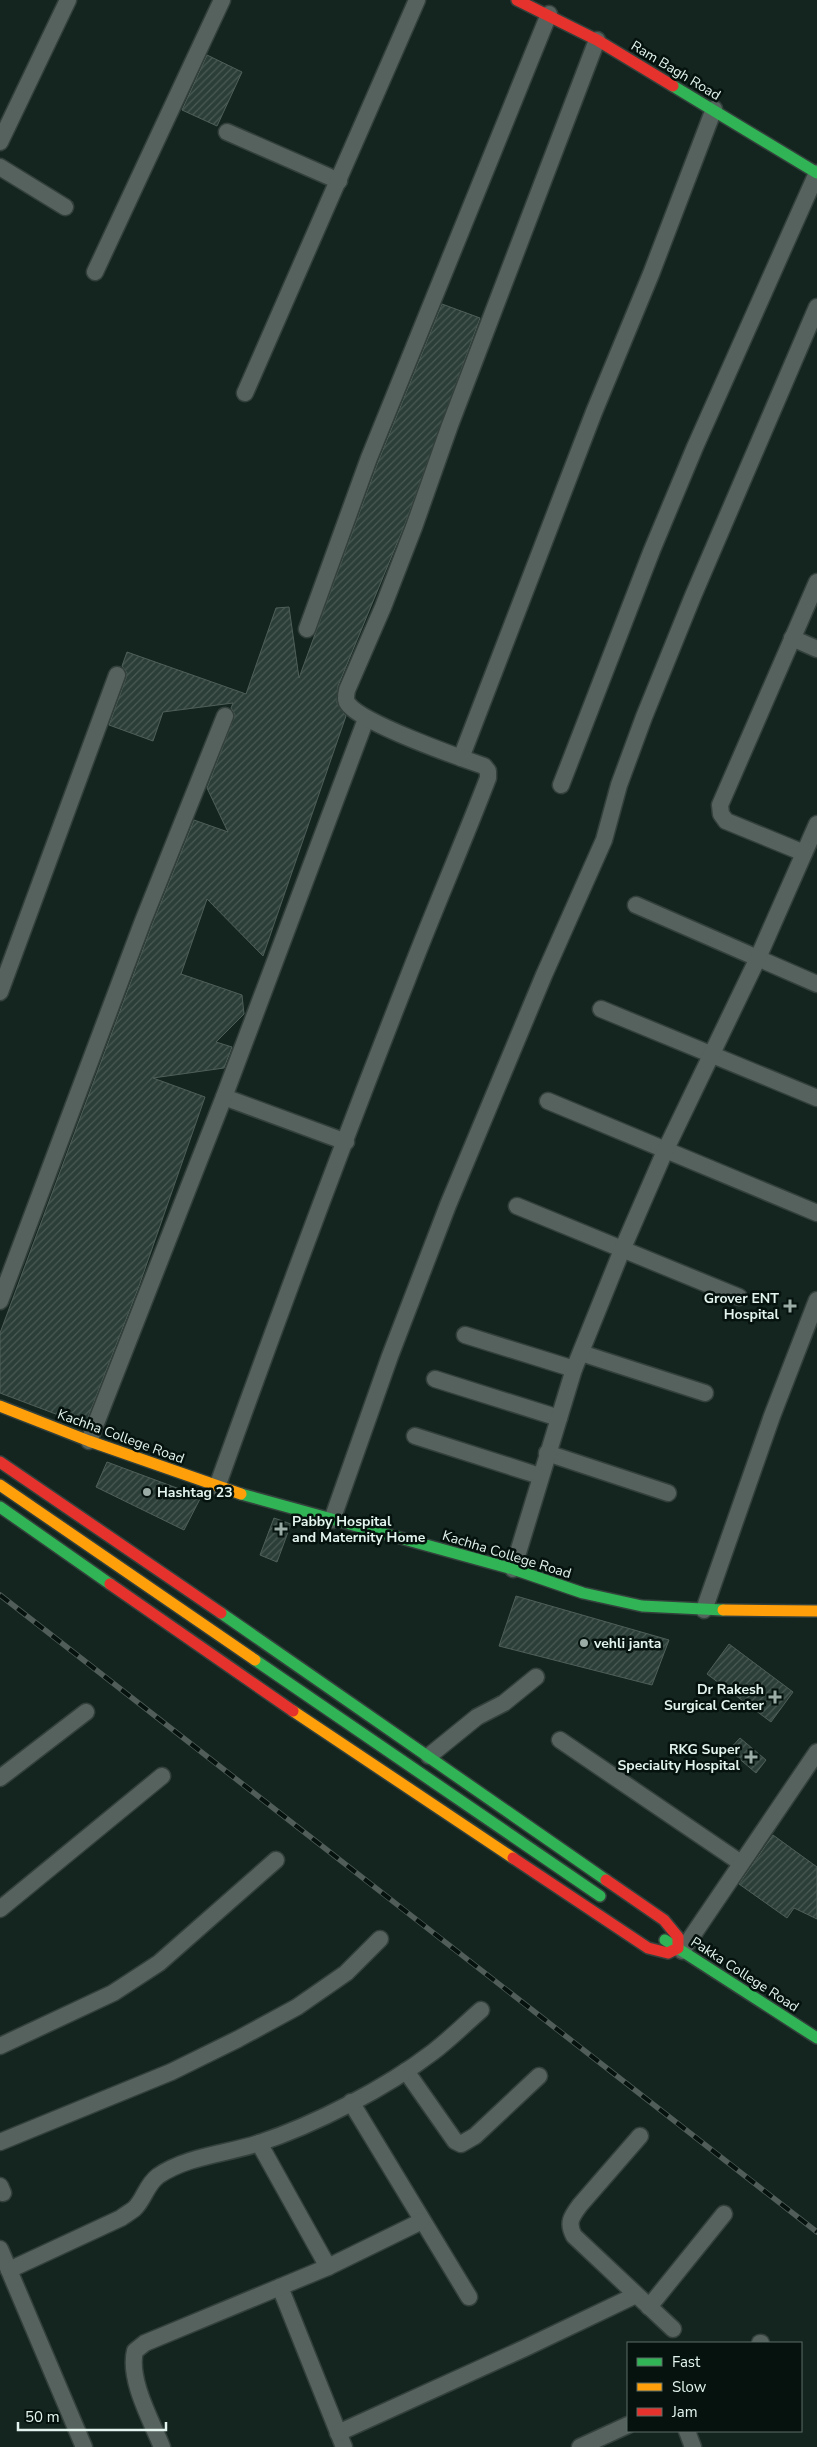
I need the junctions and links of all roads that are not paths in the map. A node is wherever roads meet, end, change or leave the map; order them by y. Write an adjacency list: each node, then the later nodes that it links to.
1 (68, 0): 9 (street)
2 (222, 0): 14 (street)
3 (417, 0): 12 (street)
4 (516, 0): 5 (street, Ram Bagh Road)
5 (549, 14): 6 (street, Ram Bagh Road); 18 (street)
6 (598, 40): 7 (street, Ram Bagh Road); 23 (street)
7 (714, 110): 11 (street, Ram Bagh Road); 24 (street)
8 (227, 132): 12 (street)
9 (0, 142)
10 (0, 167): 13 (street)
11 (817, 173): 25 (street)
12 (339, 181): 16 (street)
13 (65, 207)
14 (95, 272)
15 (817, 307): 61 (street)
16 (245, 393)
17 (817, 582): 19 (street)
18 (307, 629)
19 (792, 638): 20 (street); 27 (street)
20 (817, 649)
21 (117, 675): 31 (street)
22 (225, 716): 44 (street)
23 (366, 719): 24 (street); 34 (street)
24 (461, 758): 37 (street)
25 (561, 784)
26 (817, 824): 27 (street)
27 (804, 853): 29 (street)
28 (636, 905): 29 (street)
29 (756, 960): 30 (street); 33 (street)
30 (817, 984)
31 (0, 992)
32 (601, 1009): 33 (street)
33 (711, 1055): 35 (street); 38 (street)
34 (224, 1097): 37 (street); 53 (street)
35 (817, 1098)
36 (548, 1101): 38 (street)
37 (346, 1142): 58 (street)
38 (665, 1151): 40 (street); 41 (street)
39 (517, 1206): 41 (street)
40 (817, 1213)
41 (622, 1250): 42 (street); 46 (street)
42 (739, 1296)
43 (817, 1300): 63 (street)
44 (0, 1301)
45 (465, 1335): 47 (street)
46 (581, 1353): 47 (street); 49 (street)
47 (574, 1369): 51 (street)
48 (434, 1380): 51 (street)
49 (705, 1393)
50 (0, 1406): 53 (street, Kachha College Road)
51 (559, 1418): 54 (street)
52 (415, 1436): 56 (street)
53 (89, 1441): 58 (street, Kachha College Road)
54 (547, 1453): 56 (street); 59 (street)
55 (0, 1462): 69 (street)
56 (540, 1476): 62 (street)
57 (0, 1485): 74 (street)
58 (217, 1487): 61 (street, Kachha College Road)
59 (668, 1493)
60 (0, 1508): 78 (street)
61 (332, 1520): 62 (street, Kachha College Road)
62 (513, 1569): 63 (street, Kachha College Road)
63 (704, 1610): 64 (street, Kachha College Road)
64 (817, 1611)
65 (536, 1677): 69 (street)
66 (86, 1712): 71 (street)
67 (560, 1740): 73 (street)
68 (817, 1752): 73 (street)
69 (429, 1756): 78 (street)
70 (162, 1776): 75 (street)
71 (0, 1778)
72 (276, 1860): 81 (street)
73 (741, 1863): 78 (street)
74 (608, 1902)
75 (0, 1909)
76 (656, 1935): 78 (street, Pakka College Road)
77 (380, 1939): 86 (street)
78 (680, 1950): 80 (street, Pakka College Road)
79 (482, 2010): 82 (street)
80 (817, 2038)
81 (0, 2046)
82 (406, 2071): 83 (street); 84 (street)
83 (539, 2076)
84 (351, 2102): 87 (street); 89 (street)
85 (640, 2136): 94 (street)
86 (0, 2142)
87 (259, 2143): 91 (street); 92 (street)
88 (724, 2214): 96 (street)
89 (422, 2221): 91 (street); 95 (street)
90 (0, 2249): 92 (street)
91 (328, 2267): 93 (street)
92 (9, 2270): 102 (street)
93 (280, 2287): 100 (street); 103 (street)
94 (636, 2295): 96 (street); 100 (street)
95 (469, 2297)
96 (649, 2306): 97 (street)
97 (673, 2329)
98 (627, 2425): 101 (street)
99 (687, 2432): 104 (street)
100 (341, 2440)
101 (585, 2446)
102 (84, 2447)
103 (162, 2447)
104 (693, 2447)

